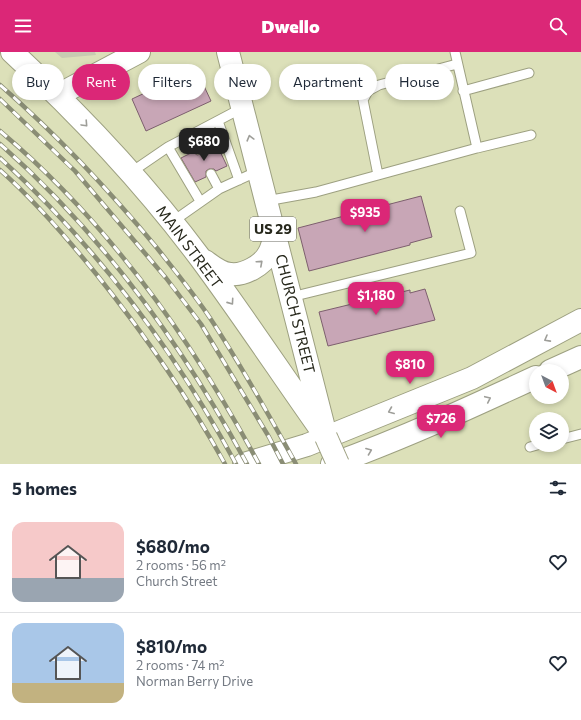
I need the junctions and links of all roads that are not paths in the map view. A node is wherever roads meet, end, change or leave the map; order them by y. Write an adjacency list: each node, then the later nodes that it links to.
1 (12, 52): 5 (main road, MAIN STREET / US 29)
2 (139, 52): 9 (main road)
3 (228, 52): 11 (main road, CHURCH STREET / US 29)
4 (455, 52): 6 (lane)
5 (25, 64)
6 (457, 64): 8 (lane); 21 (lane)
7 (528, 73): 8 (lane)
8 (463, 91): 16 (lane)
9 (64, 92)
10 (63, 100): 19 (main road, MAIN STREET / US 29, one-way to 19)
11 (242, 108): 12 (lane); 18 (main road, CHURCH STREET / US 29, one-way to 11)
12 (218, 121): 13 (lane); 22 (lane)
13 (191, 135): 15 (lane); 17 (lane)
14 (532, 135): 16 (lane)
15 (168, 147): 19 (lane); 24 (lane)
16 (477, 148): 21 (lane)
17 (198, 149)
18 (259, 171): 22 (lane); 25 (main road, CHURCH STREET / US 29)
19 (130, 173): 27 (main road, MAIN STREET / US 29)
20 (211, 174): 23 (lane)
21 (378, 175): 25 (lane)
22 (240, 180): 23 (lane)
23 (219, 189): 24 (lane)
24 (200, 201): 27 (lane)
25 (266, 201): 28 (main road, CHURCH STREET / US 29)
26 (460, 212): 30 (lane)
27 (172, 222): 29 (main road, MAIN STREET / US 29)
28 (275, 235): 29 (main road, one-way to 28); 30 (main road, CHURCH STREET / US 29)
29 (200, 258): 35 (main road, MAIN STREET / US 29, one-way to 35)
30 (291, 297): 35 (main road, CHURCH STREET / US 29)
31 (581, 320): 38 (main road, one-way to 38)
32 (581, 357): 33 (main road)
33 (566, 364)
34 (529, 380): 39 (main road, one-way to 34)
35 (313, 408): 40 (main road, CHURCH STREET / US 29, bridge)
36 (581, 434): 37 (lane)
37 (569, 437)
38 (244, 464)
39 (332, 464)
40 (338, 464)

